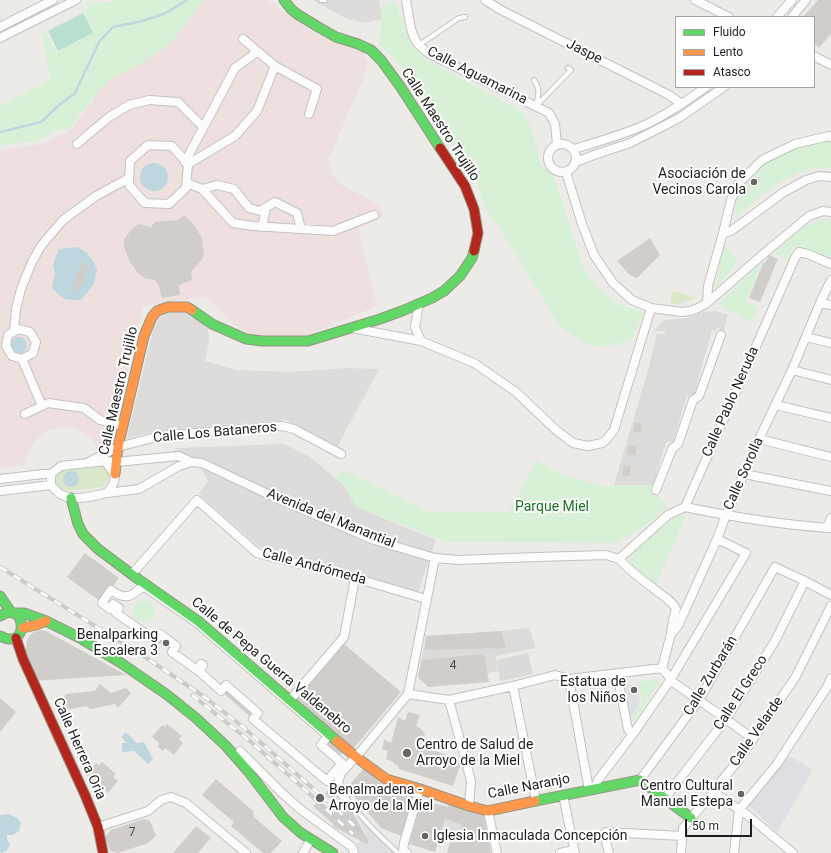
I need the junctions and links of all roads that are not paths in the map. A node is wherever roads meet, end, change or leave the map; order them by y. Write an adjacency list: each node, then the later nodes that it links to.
1 (53, 0): 15 (street)
2 (76, 0): 16 (street)
3 (284, 0): 52 (street, Calle Maestro Trujillo)
4 (321, 0): 5 (lane)
5 (325, 0)
6 (406, 0): 18 (street, Calle Aguamarina)
7 (485, 0): 27 (street, Jaspe)
8 (695, 0): 11 (street)
9 (792, 0): 12 (street)
10 (806, 0): 13 (street)
11 (727, 16)
12 (779, 16)
13 (793, 16)
14 (465, 17): 18 (lane)
15 (0, 27)
16 (0, 38)
17 (243, 39): 19 (street)
18 (419, 45): 28 (street, Calle Aguamarina)
19 (257, 52): 22 (street); 30 (street)
20 (815, 57): 21 (street)
21 (831, 65)
22 (275, 66): 29 (street); 36 (street)
23 (568, 68): 28 (lane)
24 (534, 80): 28 (lane)
25 (705, 88): 27 (street)
26 (723, 88): 35 (street)
27 (682, 104): 34 (street)
28 (536, 106): 33 (street, Calle Aguamarina)
29 (308, 114)
30 (203, 127): 32 (street); 36 (street)
31 (831, 137): 47 (street)
32 (77, 144)
33 (557, 144): 34 (street); 37 (street)
34 (574, 149): 35 (street)
35 (576, 162): 37 (street)
36 (186, 163): 39 (street); 40 (street)
37 (566, 172): 54 (street)
38 (831, 177): 47 (street)
39 (129, 178): 40 (street); 56 (street)
40 (187, 183): 41 (street)
41 (202, 189): 42 (street); 45 (street)
42 (266, 208): 45 (street); 46 (street)
43 (831, 212): 50 (street)
44 (374, 215): 46 (street)
45 (262, 227): 46 (street)
46 (301, 229)
47 (723, 233): 50 (street)
48 (831, 264): 87 (street, Calle Pablo Neruda)
49 (831, 280): 51 (street, Calle Sorolla)
50 (707, 303): 54 (street)
51 (820, 303): 53 (street); 58 (street, Calle Sorolla)
52 (419, 304): 55 (street, Calle Maestro Trujillo); 59 (street)
53 (831, 305)
54 (652, 308): 59 (street)
55 (351, 328): 59 (street); 68 (street, Calle Maestro Trujillo)
56 (14, 331): 61 (street); 61 (street)
57 (721, 334): 82 (street)
58 (806, 337): 60 (street); 62 (street, Calle Sorolla)
59 (421, 341)
60 (831, 344)
61 (22, 359): 64 (street)
62 (792, 370): 63 (street); 65 (street, Calle Sorolla)
63 (831, 380)
64 (42, 406): 66 (street); 68 (street)
65 (776, 406): 67 (street); 69 (street, Calle Sorolla)
66 (25, 414)
67 (831, 418)
68 (123, 426): 70 (street, Calle Maestro Trujillo)
69 (759, 439): 72 (street); 79 (street, Calle Sorolla)
70 (118, 447): 71 (street, Calle Los Bataneros); 74 (street, Calle Maestro Trujillo); 76 (street, Calle Los Bataneros)
71 (341, 454)
72 (831, 457)
73 (105, 461): 74 (street, Avenida del Manantial); 76 (street, Avenida del Manantial); 78 (street)
74 (116, 462): 75 (street, Avenida del Manantial); 78 (street, Calle Maestro Trujillo)
75 (191, 462): 85 (street); 92 (street, Avenida del Manantial)
76 (87, 463): 77 (street, Avenida del Manantial)
77 (51, 474): 80 (street, Avenida del Manantial); 81 (street)
78 (115, 474): 85 (street)
79 (744, 474): 83 (street); 88 (street, Calle Sorolla)
80 (0, 479)
81 (51, 485): 84 (street); 86 (street)
82 (656, 490)
83 (831, 490)
84 (0, 491)
85 (107, 493): 86 (street)
86 (70, 498): 94 (street, Calle de Pepa Guerra Valdenebro)
87 (685, 507): 88 (street); 93 (street)
88 (726, 515): 90 (street); 91 (street, Calle Sorolla)
89 (831, 518): 90 (street)
90 (829, 528)
91 (717, 539): 106 (street, Calle Sorolla); 112 (street)
92 (435, 558): 93 (street, Avenida del Manantial); 100 (street)
93 (619, 559): 106 (street)
94 (132, 574): 95 (street, Calle Andrómeda); 115 (street, Calle de Pepa Guerra Valdenebro)
95 (355, 578): 100 (street, Calle Andrómeda); 115 (street)
96 (805, 581): 98 (street); 117 (street, Calle Zurbarán); 118 (street, Calle El Greco)
97 (146, 588): 97 (street)
98 (831, 595)
99 (0, 596): 102 (street)
100 (426, 599): 114 (street)
101 (831, 606): 120 (street, Calle Velarde)
102 (12, 613): 103 (street); 104 (street); 105 (street)
103 (0, 615)
104 (46, 621): 105 (street); 138 (street)
105 (22, 628): 107 (street)
106 (671, 634): 108 (street, Calle Sorolla)
107 (8, 638): 136 (street, Calle Herrera Oria)
108 (662, 668): 109 (street); 112 (street)
109 (617, 674): 111 (street); 119 (street)
110 (831, 678): 133 (street)
111 (569, 679): 113 (street); 126 (street)
112 (671, 679): 117 (street); 119 (street)
113 (513, 686): 116 (street); 131 (street)
114 (408, 694): 116 (street); 122 (street)
115 (290, 700): 122 (street, Calle de Pepa Guerra Valdenebro)
116 (449, 700): 132 (street)
117 (699, 700): 118 (street); 124 (street, Calle Zurbarán)
118 (726, 719): 120 (street); 130 (street, Calle El Greco)
119 (633, 734): 126 (street)
120 (753, 739): 127 (street, Calle Velarde)
121 (240, 751): 144 (street)
122 (356, 757): 125 (street, Calle de Pepa Guerra Valdenebro); 129 (street)
123 (305, 759): 129 (lane)
124 (640, 780): 126 (street, Calle Naranjo); 130 (street)
125 (420, 789): 132 (street, Calle Naranjo); 146 (street)
126 (592, 789): 128 (street, Calle Naranjo)
127 (714, 792): 133 (street); 135 (street, Calle Velarde)
128 (562, 795): 131 (street, Calle Naranjo); 139 (street)
129 (344, 796): 145 (lane)
130 (664, 798): 135 (street)
131 (536, 800): 134 (street, Calle Naranjo)
132 (469, 806): 134 (street, Calle Naranjo)
133 (739, 810): 151 (street); 152 (street)
134 (488, 811): 147 (street)
135 (691, 818): 137 (street, Calle Velarde)
136 (98, 827): 140 (street, Calle Herrera Oria); 141 (street)
137 (682, 836): 149 (street); 150 (street, Calle Velarde)
138 (311, 839): 142 (street); 143 (street)
139 (574, 852): 148 (street)
140 (103, 853)
141 (246, 853)
142 (303, 853)
143 (334, 853)
144 (354, 853)
145 (398, 853)
146 (407, 853)
147 (497, 853)
148 (560, 853)
149 (609, 853)
150 (681, 853)
151 (734, 853)
152 (793, 853)

